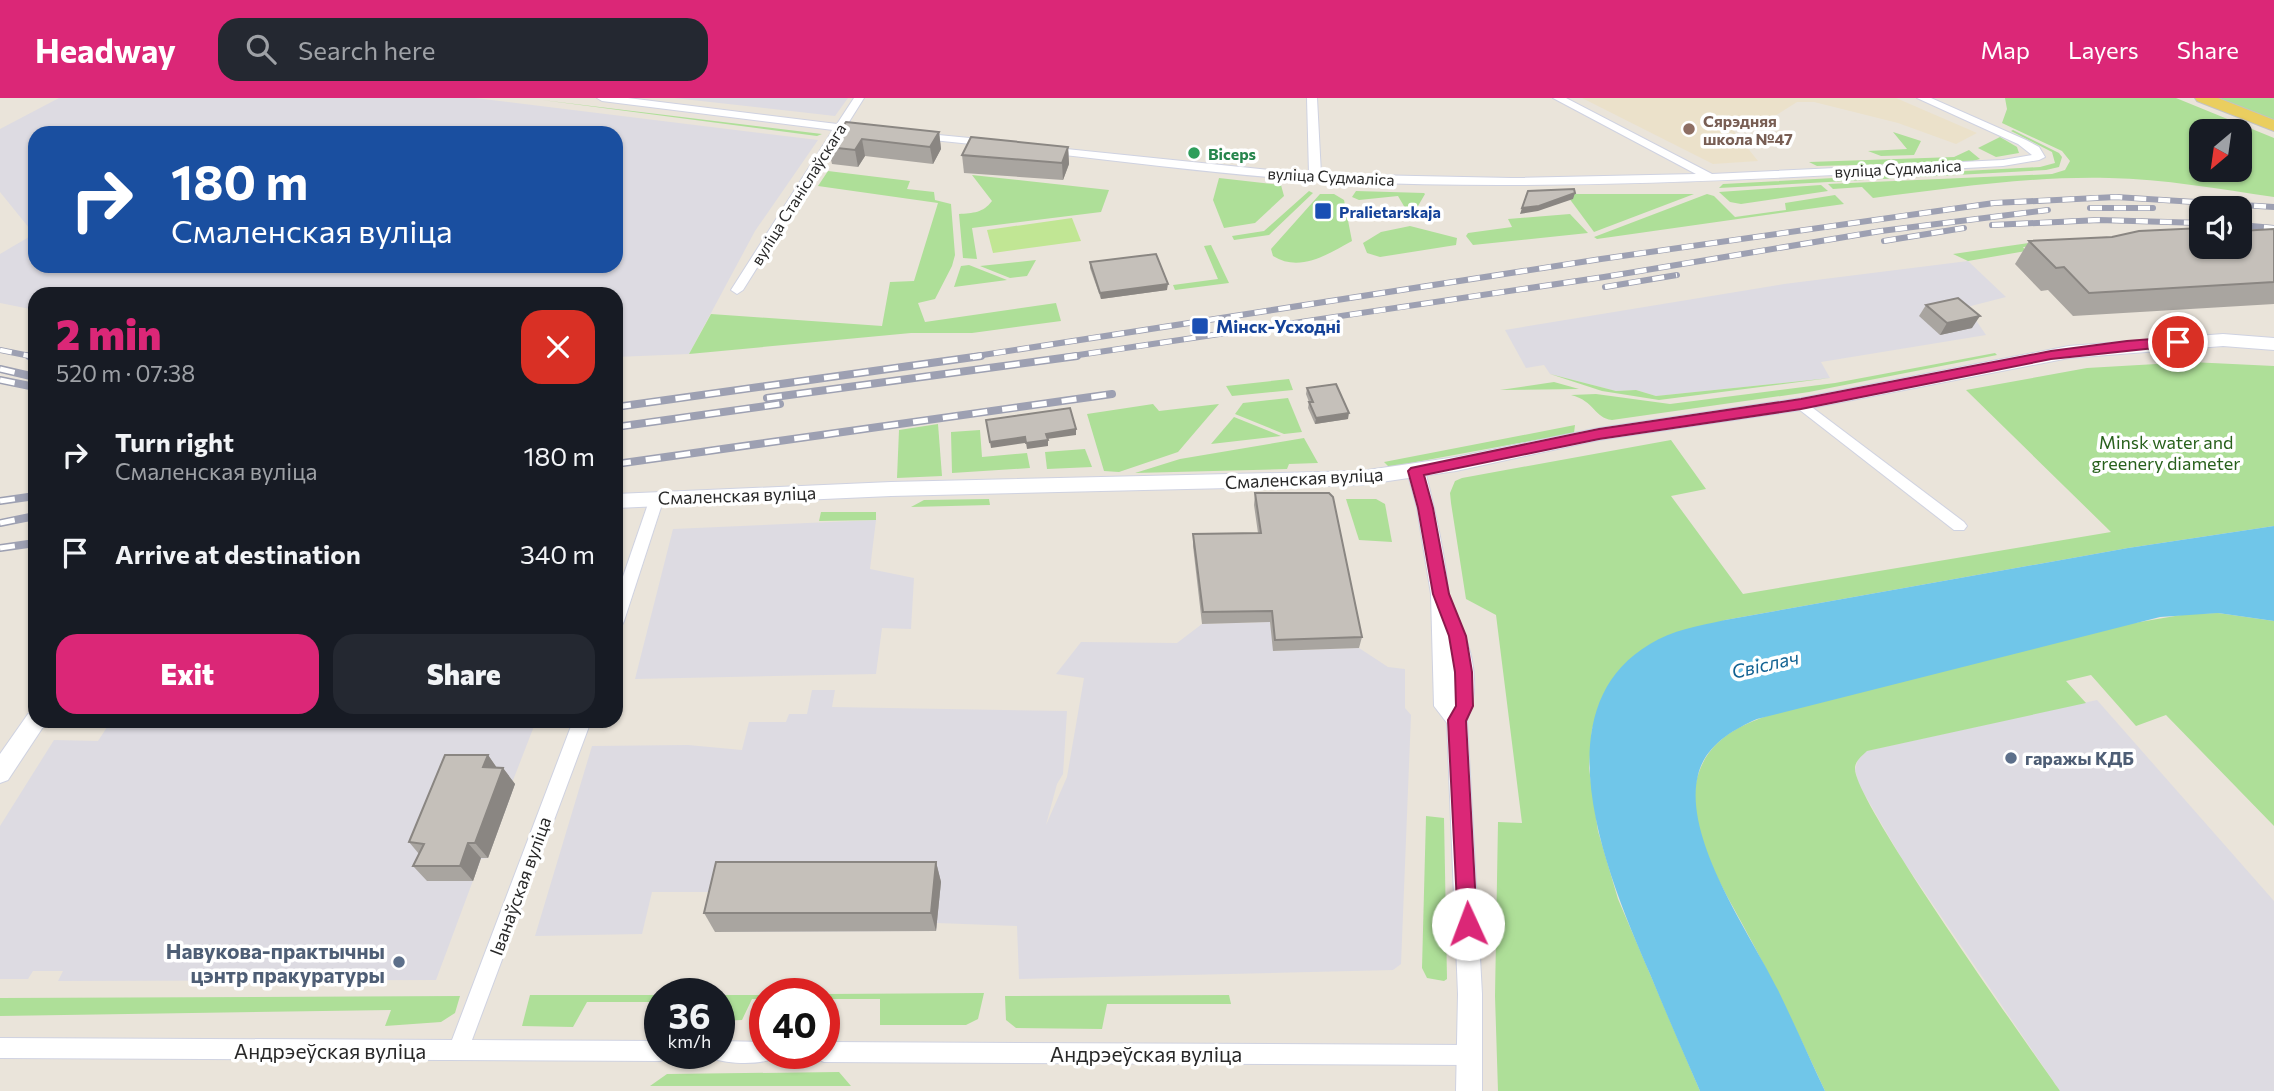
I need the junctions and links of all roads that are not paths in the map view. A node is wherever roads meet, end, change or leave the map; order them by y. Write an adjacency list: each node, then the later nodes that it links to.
1 (602, 98): 8 (street)
2 (859, 98): 8 (street, вуліца Станіслаўскага)
3 (1312, 98): 13 (street)
4 (1558, 98): 14 (street)
5 (1922, 98): 14 (street, вуліца Судмаліса)
6 (2203, 98): 7 (main road)
7 (2274, 126)
8 (839, 127): 9 (street); 15 (street, вуліца Станіслаўскага)
9 (869, 131)
10 (908, 135): 11 (street)
11 (1006, 145)
12 (1032, 148): 13 (street, вуліца Судмаліса)
13 (1315, 176): 14 (street, вуліца Судмаліса)
14 (1712, 178)
15 (737, 290)
16 (2274, 344): 17 (main road, Смаленская вуліца)
17 (1801, 404): 18 (main road, Смаленская вуліца); 21 (street)
18 (1416, 471): 19 (main road, Смаленская вуліца); 30 (street)
19 (657, 498): 20 (main road, Смаленская вуліца); 22 (street)
20 (623, 500)
21 (1958, 526)
22 (623, 600)
23 (31, 728): 25 (main road)
24 (579, 728): 27 (street, Іванаўская вуліца)
25 (0, 773)
26 (0, 1048): 27 (street, Андрэеўская вуліца)
27 (458, 1050): 28 (street, Андрэеўская вуліца)
28 (644, 1051)
29 (840, 1052): 30 (street, Андрэеўская вуліца)
30 (1468, 1055): 31 (street)
31 (1469, 1091)

